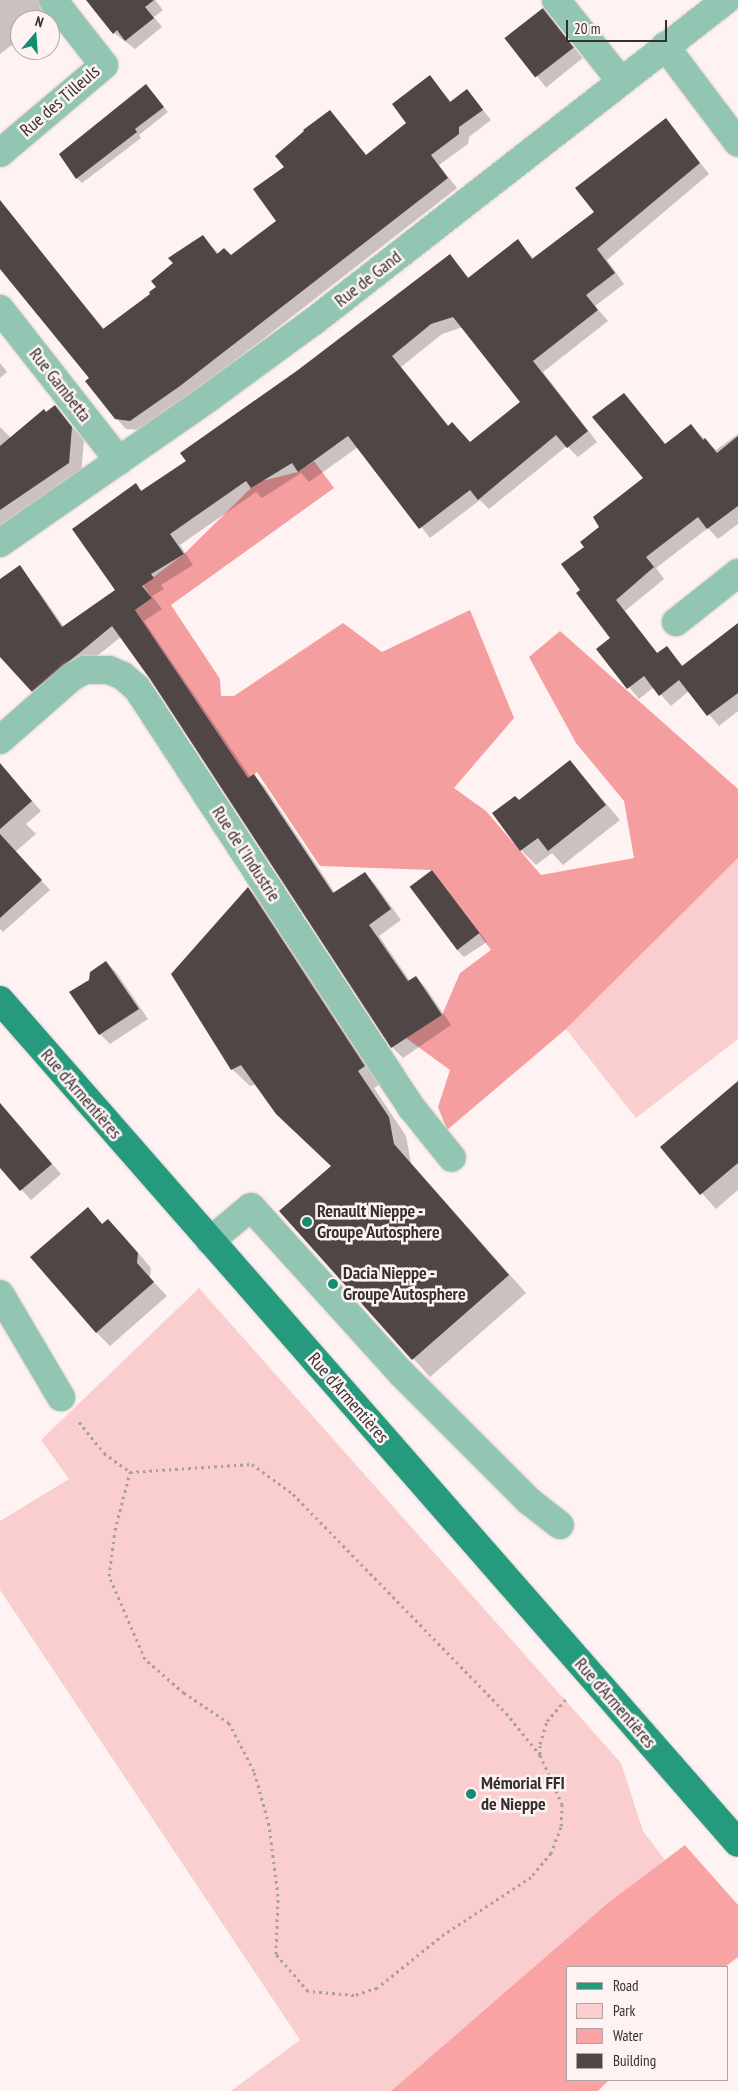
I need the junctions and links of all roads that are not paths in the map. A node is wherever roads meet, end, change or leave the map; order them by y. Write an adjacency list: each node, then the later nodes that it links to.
1 (53, 0): 7 (street, Rue des Tilleuls)
2 (556, 0): 5 (street)
3 (726, 0): 4 (street, Rue de Gand)
4 (665, 46): 5 (street, Rue de Gand); 6 (street)
5 (621, 81): 9 (street, Rue de Gand)
6 (738, 143)
7 (0, 152)
8 (0, 309): 9 (street, Rue Gambetta)
9 (119, 461): 10 (street, Rue de Gand)
10 (0, 544)
11 (738, 573): 12 (street)
12 (676, 622)
13 (0, 740): 15 (street, Rue de l'Industrie)
14 (0, 1000): 16 (main road, Rue d'Armentières)
15 (452, 1158)
16 (210, 1241): 19 (street); 20 (main road, Rue d'Armentières)
17 (0, 1294): 18 (street)
18 (61, 1397)
19 (560, 1525)
20 (738, 1843)

